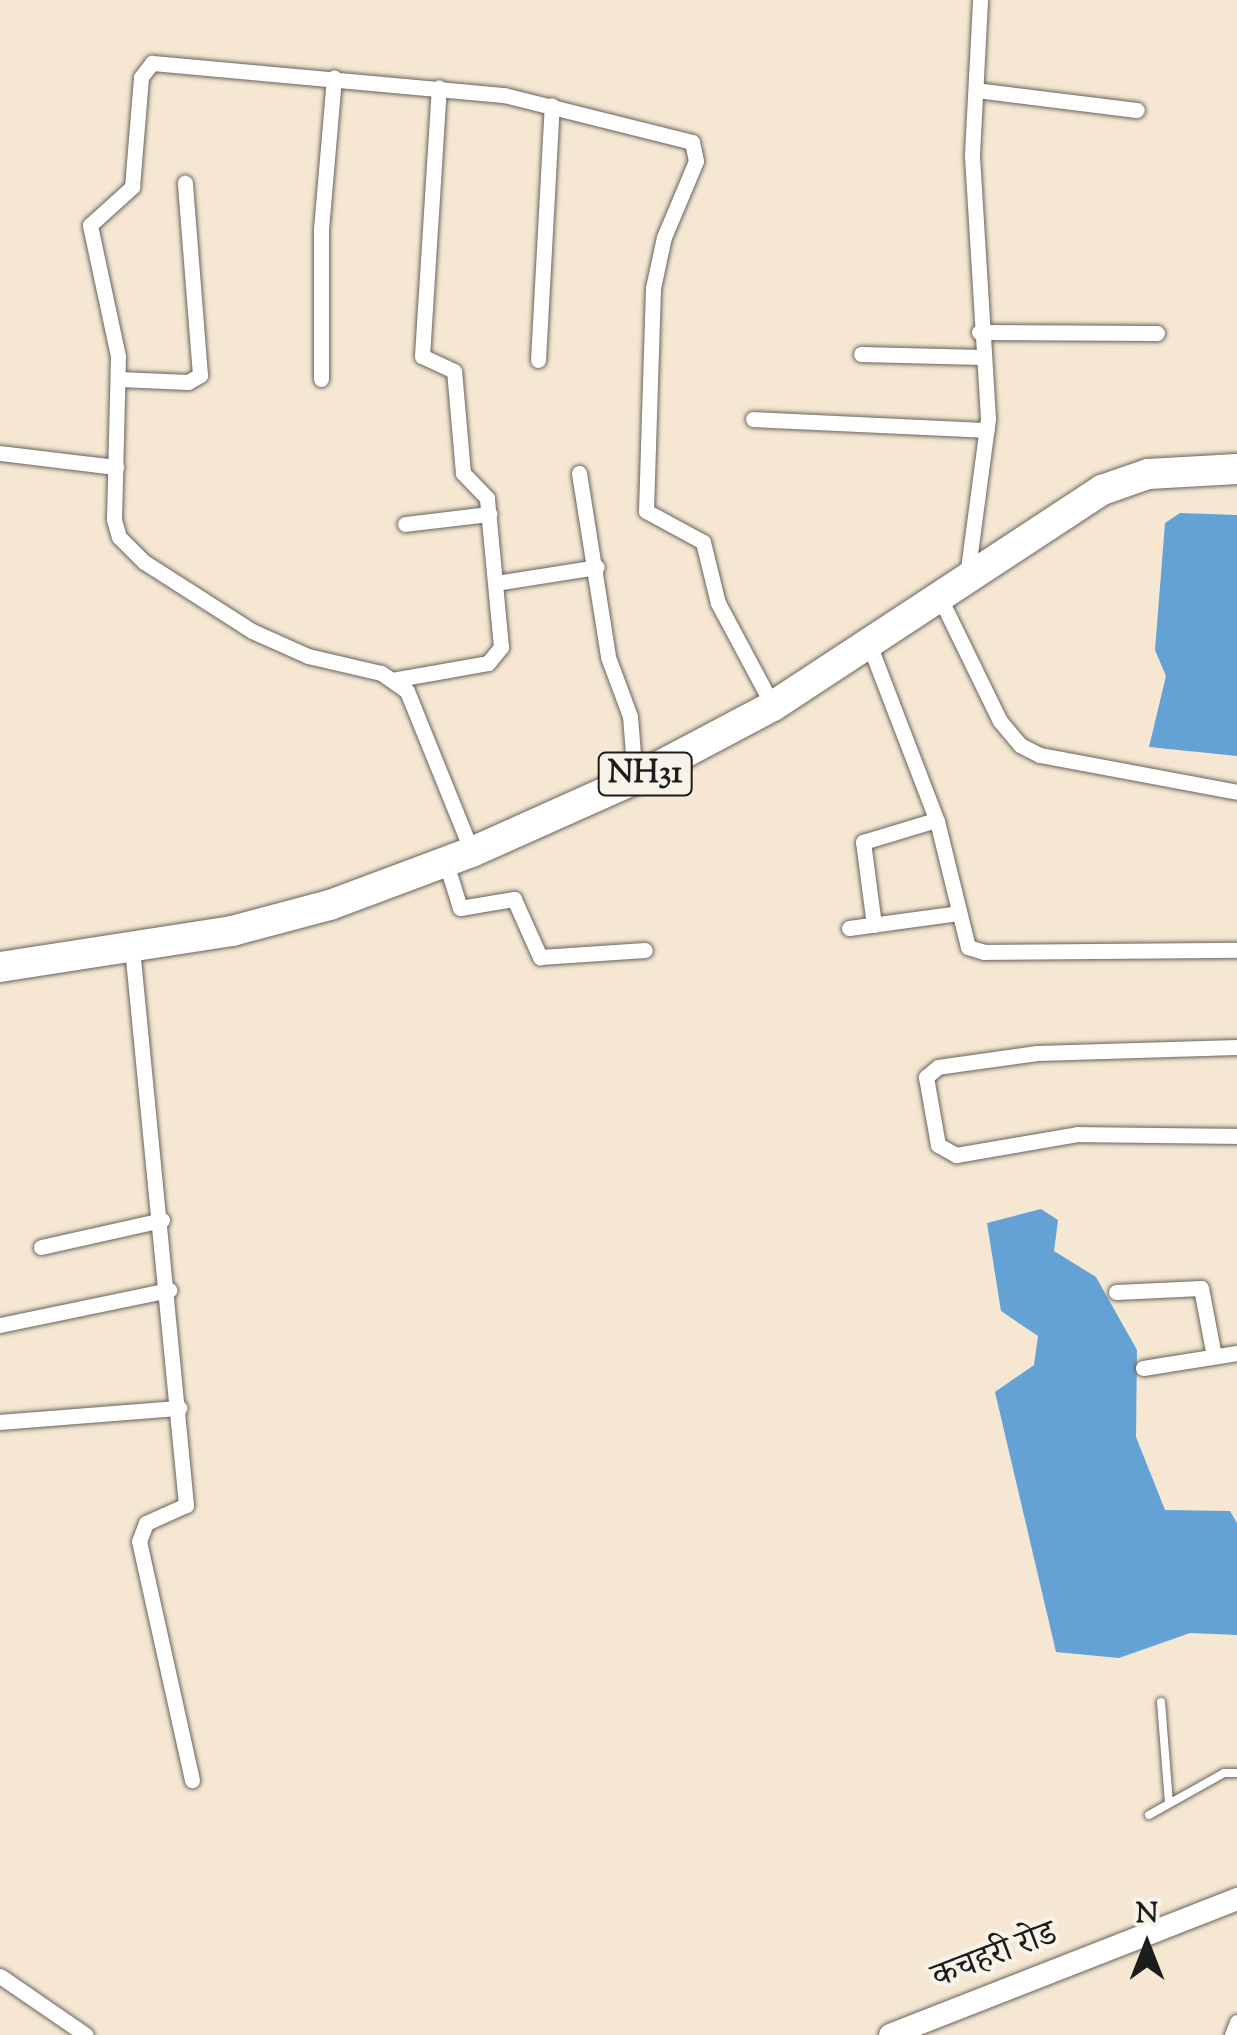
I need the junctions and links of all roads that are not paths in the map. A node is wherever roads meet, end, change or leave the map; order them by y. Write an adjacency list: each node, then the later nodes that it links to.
1 (980, 0): 4 (street)
2 (334, 78): 3 (street); 13 (street); 14 (street)
3 (439, 88): 5 (street); 21 (street)
4 (976, 90): 6 (street); 8 (street)
5 (552, 105): 12 (street); 29 (street)
6 (1138, 110)
7 (184, 183): 13 (street)
8 (979, 332): 9 (street); 11 (street)
9 (1157, 333)
10 (861, 354): 11 (street)
11 (982, 357): 16 (street)
12 (538, 360)
13 (120, 379): 18 (street)
14 (320, 379)
15 (753, 419): 16 (street)
16 (987, 430): 24 (street)
17 (0, 453): 18 (street)
18 (116, 468): 28 (street)
19 (1237, 469): 24 (highway, NH31)
20 (579, 473): 23 (street)
21 (489, 514): 22 (street); 25 (street)
22 (405, 524)
23 (597, 566): 25 (street); 30 (street)
24 (966, 576): 26 (highway, NH31)
25 (496, 583): 28 (street)
26 (939, 596): 27 (highway, NH31); 31 (street)
27 (869, 644): 29 (highway, NH31); 32 (street)
28 (392, 680): 33 (street)
29 (772, 706): 30 (highway, NH31)
30 (635, 779): 33 (highway, NH31)
31 (1237, 792)
32 (936, 820): 34 (street); 35 (street)
33 (459, 858): 37 (highway, NH31); 38 (street)
34 (958, 913): 35 (street); 39 (street)
35 (874, 925): 36 (street)
36 (849, 928)
37 (132, 948): 40 (highway, NH31); 43 (street)
38 (645, 950)
39 (1237, 950)
40 (0, 967)
41 (1237, 1047): 42 (street)
42 (1237, 1136)
43 (162, 1220): 44 (street); 45 (street)
44 (41, 1246)
45 (169, 1290): 47 (street); 51 (street)
46 (1116, 1292): 49 (street)
47 (0, 1325)
48 (1237, 1353): 49 (street)
49 (1214, 1356): 50 (street)
50 (1143, 1368)
51 (180, 1408): 52 (street); 55 (street)
52 (0, 1422)
53 (1161, 1702): 56 (lane)
54 (1237, 1774): 56 (lane)
55 (192, 1780)
56 (1169, 1804): 57 (lane)
57 (1149, 1815)
58 (1237, 1899): 61 (main road, कचहरी रोड)
59 (0, 1976): 62 (street)
60 (1237, 2022): 64 (street)
61 (929, 2028): 63 (main road, कचहरी रोड)
62 (86, 2035)
63 (890, 2035)
64 (1232, 2035)

